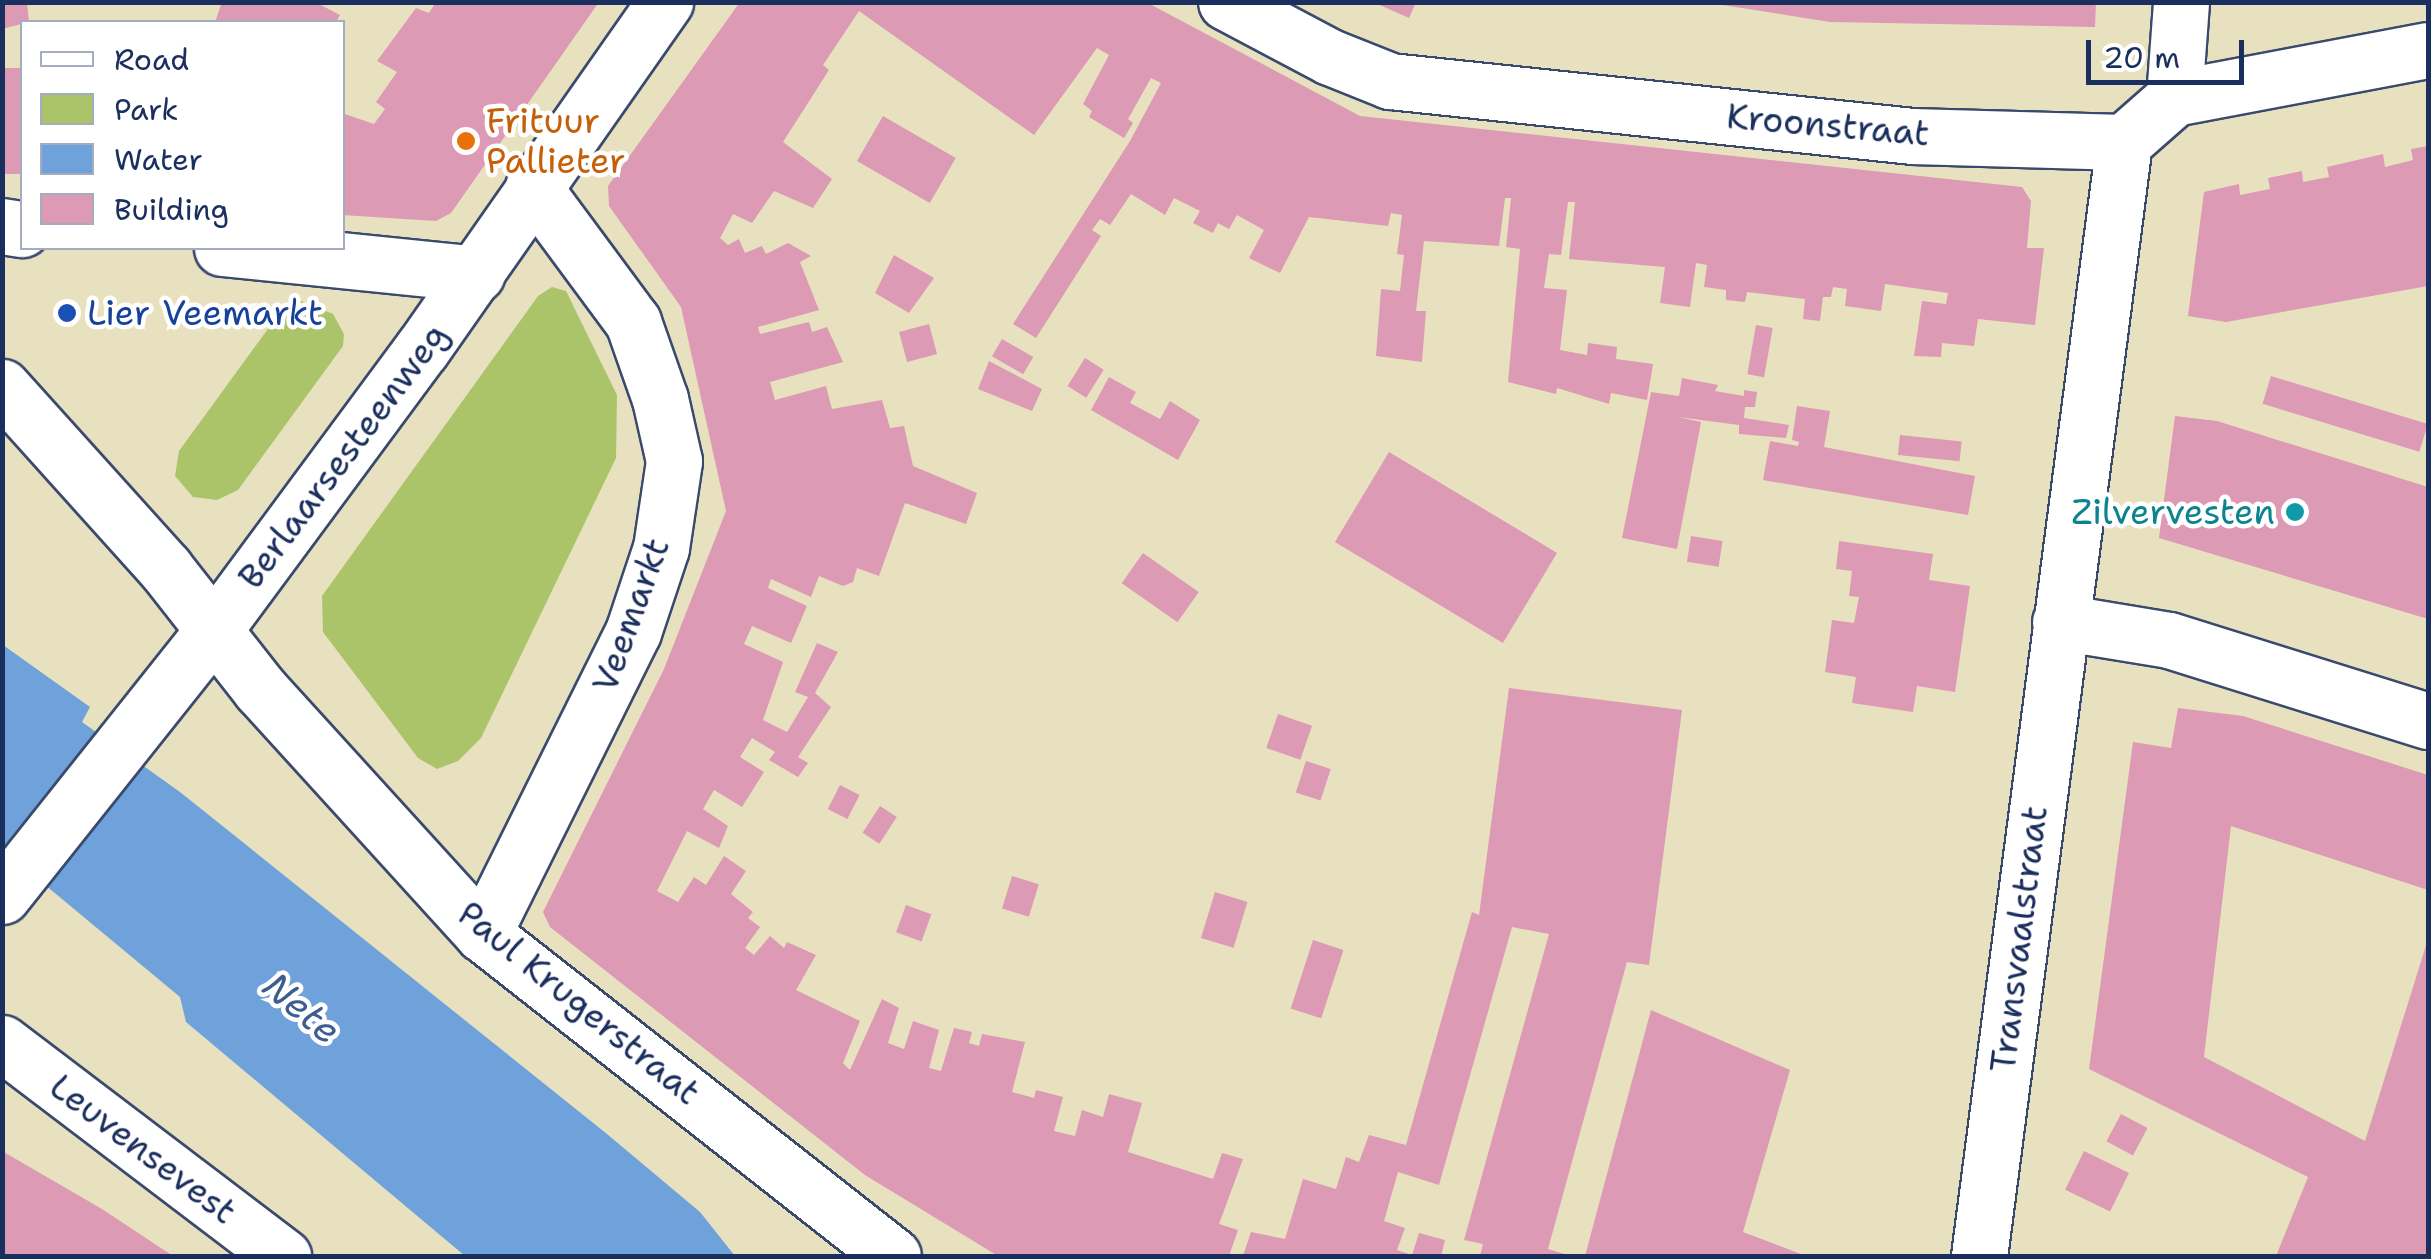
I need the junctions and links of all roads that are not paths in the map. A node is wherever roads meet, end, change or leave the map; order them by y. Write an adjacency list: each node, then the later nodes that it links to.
1 (665, 2): 7 (street, Berlaarsesteenweg)
2 (1226, 2): 6 (street, Kroonstraat)
3 (2181, 2): 5 (street)
4 (2428, 50): 5 (street)
5 (2174, 98): 6 (street)
6 (2124, 142): 11 (street, Transvaalstraat)
7 (533, 187): 9 (street, Berlaarsesteenweg); 15 (street, Veemarkt)
8 (242, 250): 9 (street)
9 (477, 274): 12 (street, Berlaarsesteenweg)
10 (2, 386): 12 (street, Paul Krugerstraat)
11 (2060, 622): 13 (street); 19 (street, Transvaalstraat)
12 (213, 631): 14 (street, Berlaarsesteenweg); 15 (street, Paul Krugerstraat)
13 (2428, 721)
14 (6, 890)
15 (482, 934): 18 (street, Paul Krugerstraat)
16 (2, 1044): 17 (street, Leuvensevest)
17 (283, 1256)
18 (893, 1256)
19 (1978, 1256)

